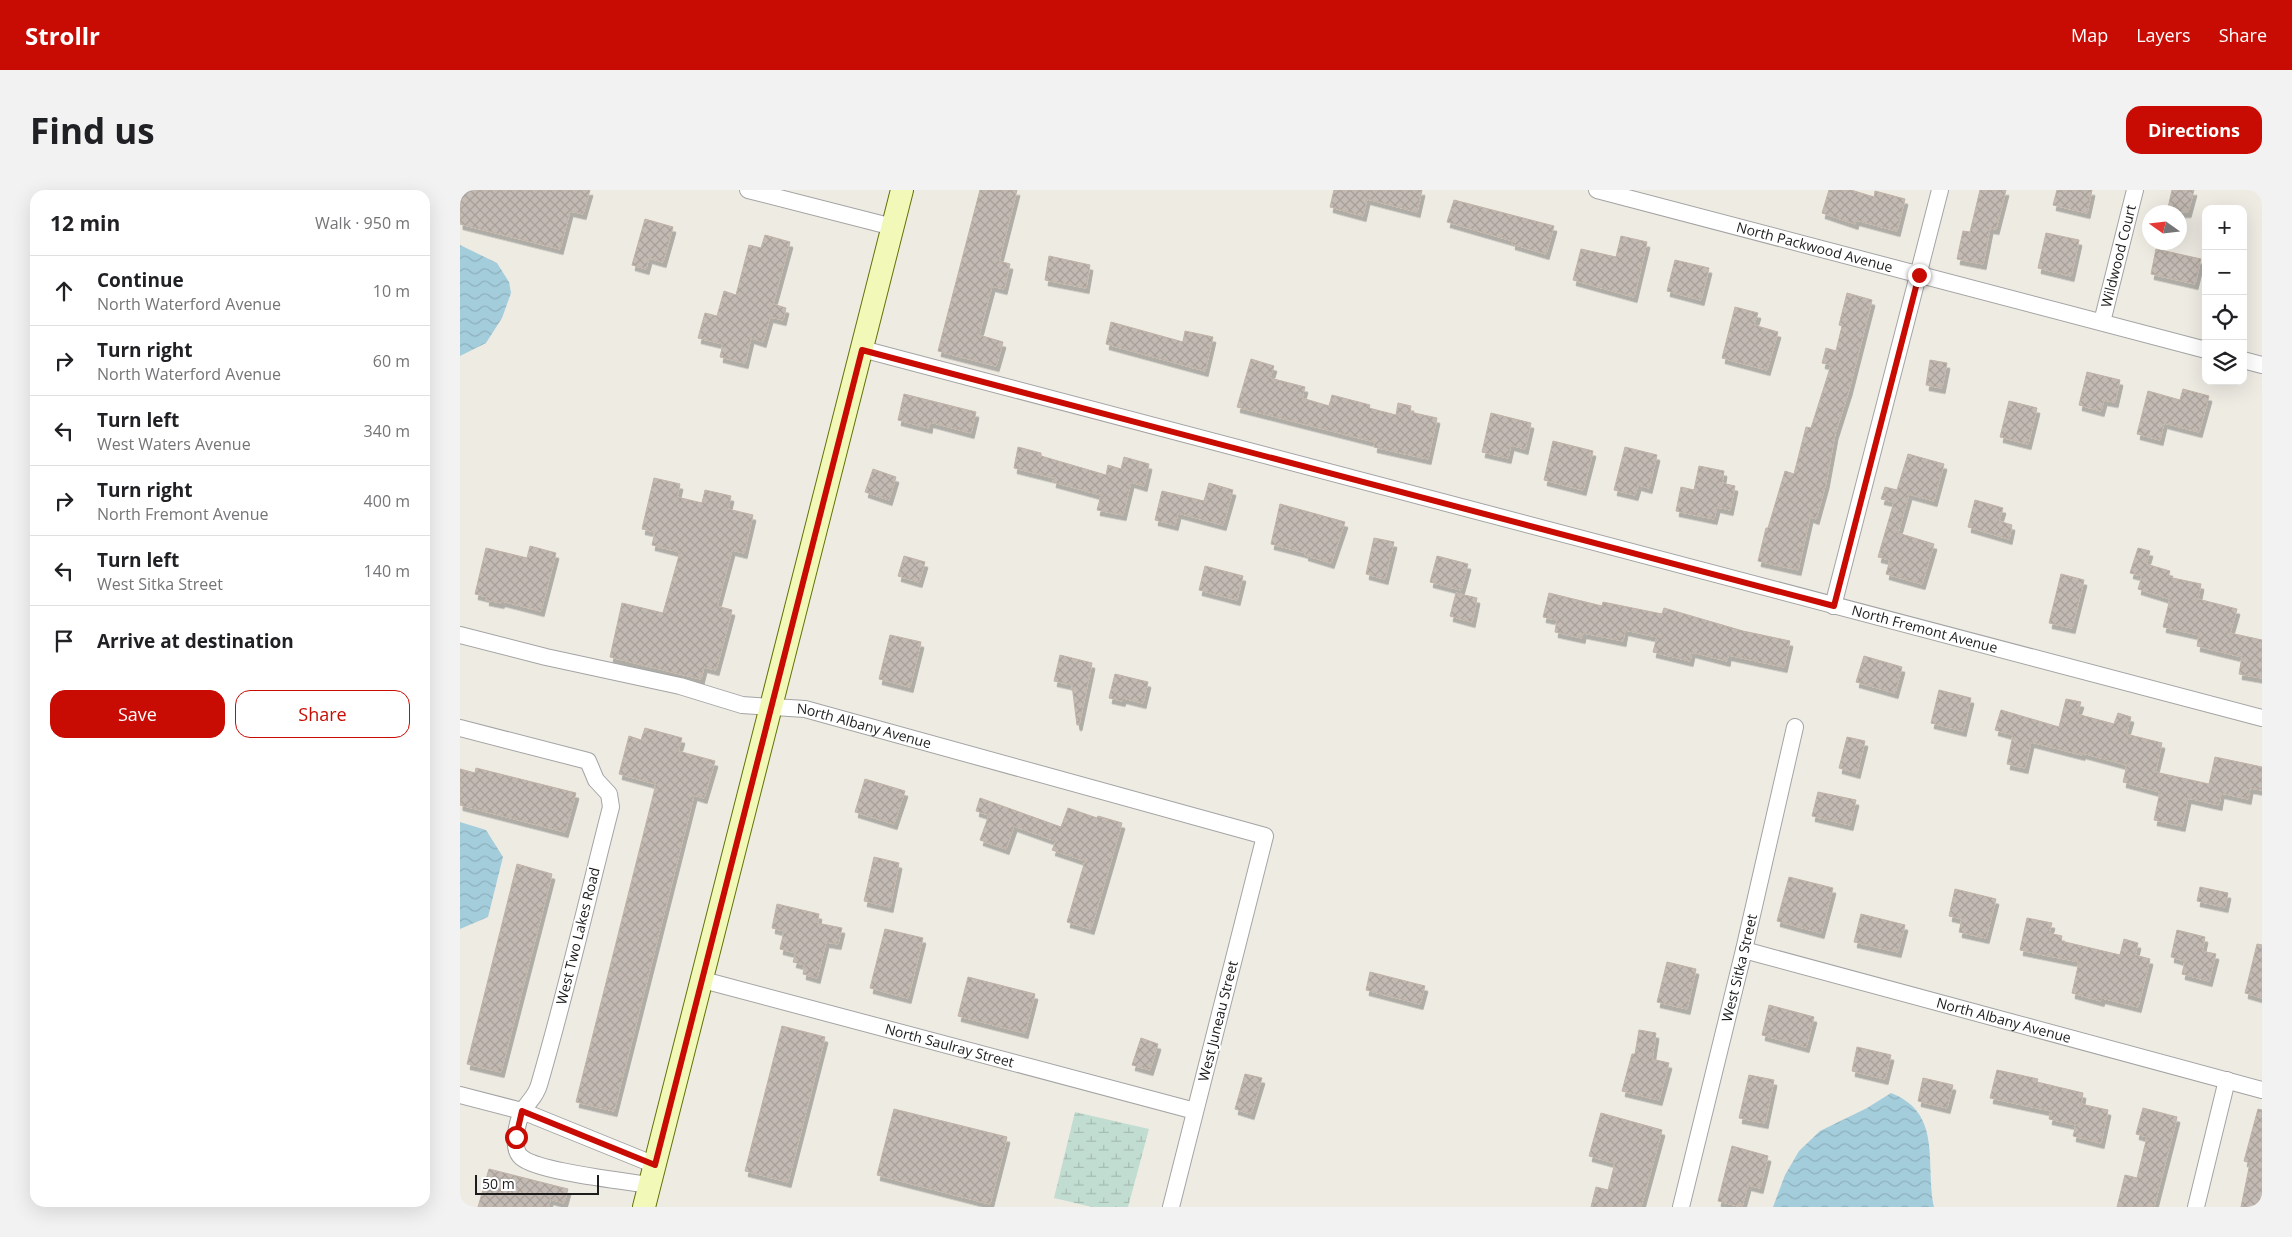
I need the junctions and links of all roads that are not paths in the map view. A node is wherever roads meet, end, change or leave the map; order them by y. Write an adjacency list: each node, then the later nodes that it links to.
1 (748, 190): 6 (street)
2 (902, 190): 6 (main road)
3 (1597, 190): 7 (street, North Packwood Avenue)
4 (1940, 190): 7 (street)
5 (2135, 190): 8 (street, Wildwood Court)
6 (893, 227): 10 (main road)
7 (1919, 275): 8 (street, North Packwood Avenue); 13 (street)
8 (2102, 322): 9 (street, North Packwood Avenue)
9 (2202, 349)
10 (862, 350): 13 (street, North Fremont Avenue); 15 (main road)
11 (2247, 361): 12 (street)
12 (2262, 364)
13 (1834, 606): 16 (street, North Fremont Avenue)
14 (460, 635): 15 (street, North Albany Avenue)
15 (772, 707): 19 (street, North Albany Avenue); 21 (main road)
16 (2262, 718)
17 (1795, 727): 20 (street, West Sitka Street)
18 (460, 728): 25 (street, West Two Lakes Road)
19 (1265, 836): 26 (street, West Juneau Street)
20 (1744, 950): 22 (street, North Albany Avenue); 30 (street, West Sitka Street)
21 (703, 980): 26 (street, North Saulray Street); 27 (main road)
22 (2227, 1080): 23 (street, North Albany Avenue); 31 (street)
23 (2262, 1090)
24 (460, 1096): 25 (street)
25 (522, 1111): 27 (street); 27 (street)
26 (1195, 1111): 29 (street, West Juneau Street)
27 (653, 1175): 28 (main road)
28 (644, 1207)
29 (1171, 1207)
30 (1681, 1207)
31 (2196, 1207)

